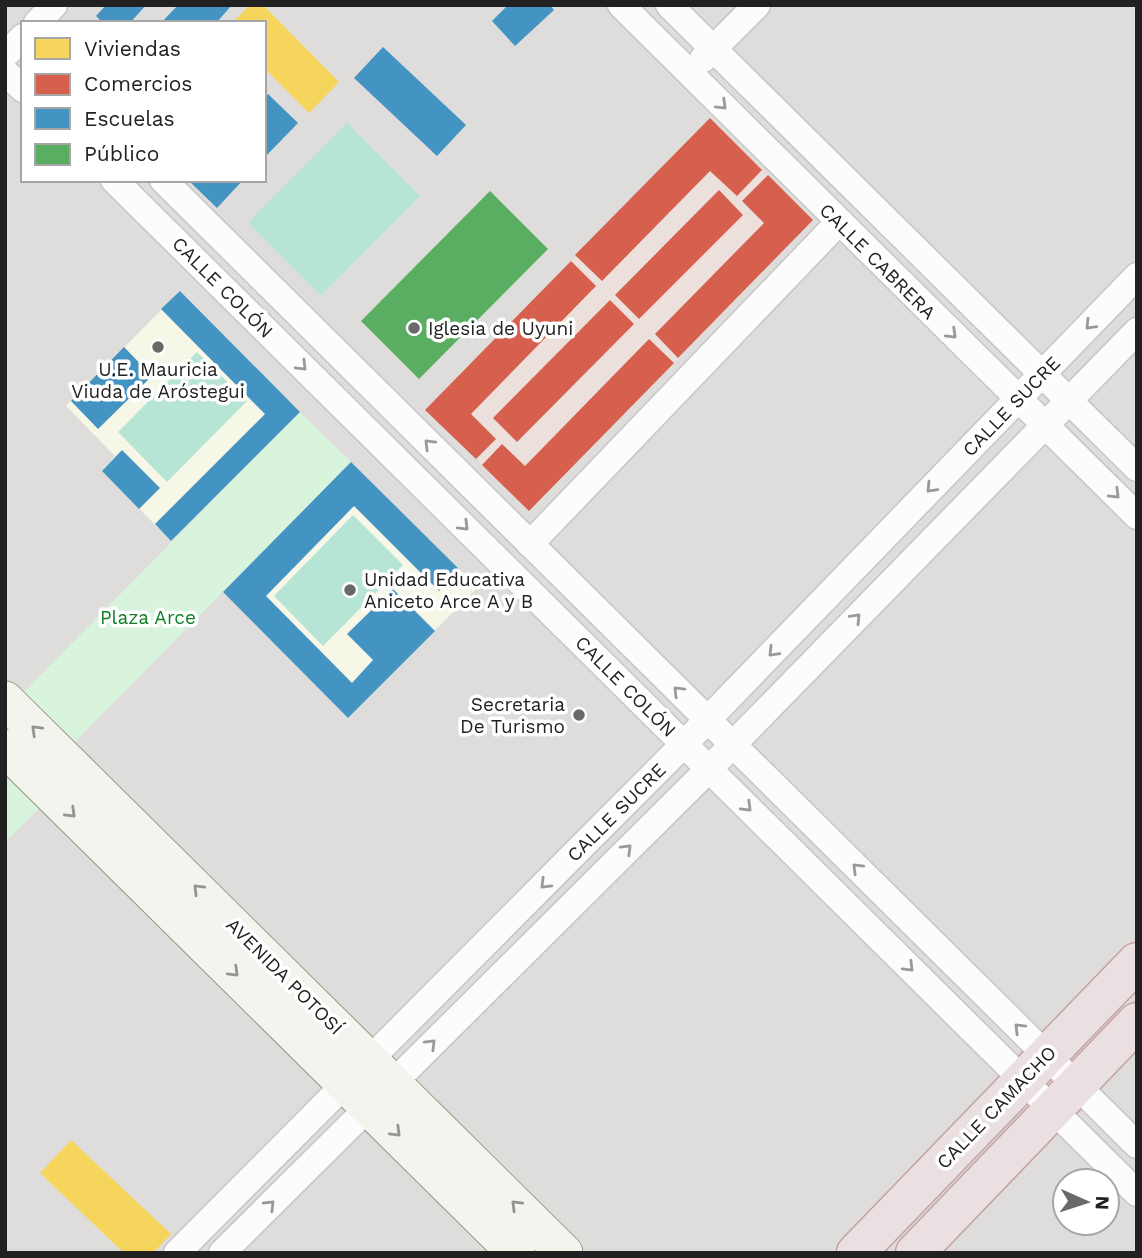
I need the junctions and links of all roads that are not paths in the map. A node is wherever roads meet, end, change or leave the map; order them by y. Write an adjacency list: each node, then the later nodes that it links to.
1 (54, 5): 5 (street)
2 (621, 5): 6 (street, CALLE CABRERA)
3 (668, 5): 6 (street); 7 (street, CALLE CABRERA)
4 (758, 5): 7 (street)
5 (36, 21)
6 (644, 29): 9 (street, CALLE CABRERA)
7 (714, 50): 9 (street); 16 (street, CALLE CABRERA)
8 (5, 72): 10 (street)
9 (688, 72): 13 (street, CALLE CABRERA, one-way to 13)
10 (21, 87)
11 (116, 182): 25 (street, CALLE COLÓN, one-way to 25)
12 (165, 182): 22 (street, CALLE COLÓN, one-way to 12)
13 (838, 223): 17 (street, CALLE CABRERA, one-way to 17); 22 (street)
14 (1137, 276): 16 (street, CALLE SUCRE, one-way to 16)
15 (1137, 331): 18 (street, CALLE SUCRE)
16 (1043, 375): 17 (street, CALLE SUCRE); 18 (street, CALLE CABRERA)
17 (1018, 398): 19 (street, CALLE CABRERA); 24 (street, CALLE SUCRE, one-way to 24)
18 (1069, 401): 19 (street, CALLE SUCRE); 20 (street, CALLE CABRERA)
19 (1045, 425): 21 (street, CALLE CABRERA, one-way to 21); 26 (street, CALLE SUCRE, one-way to 19)
20 (1137, 468)
21 (1137, 516)
22 (530, 544): 24 (street, CALLE COLÓN, one-way to 22)
23 (5, 700): 32 (main road, AVENIDA POTOSÍ, one-way to 23)
24 (707, 720): 25 (street, CALLE SUCRE); 26 (street, CALLE COLÓN)
25 (684, 744): 28 (street, CALLE COLÓN); 32 (street, CALLE SUCRE, one-way to 32)
26 (732, 745): 28 (street, CALLE SUCRE); 31 (street, CALLE COLÓN, one-way to 26)
27 (5, 748): 32 (main road, AVENIDA POTOSÍ, one-way to 32)
28 (709, 769): 31 (street, CALLE COLÓN, one-way to 31); 32 (street, CALLE SUCRE, one-way to 28)
29 (1137, 962): 31 (highway, CALLE CAMACHO)
30 (1137, 1022): 33 (highway)
31 (1034, 1067): 33 (street, CALLE COLÓN); 40 (highway, CALLE CAMACHO)
32 (369, 1082): 36 (street, CALLE SUCRE); 37 (street, CALLE SUCRE, one-way to 32); 38 (main road, AVENIDA POTOSÍ, one-way to 38); 39 (main road, AVENIDA POTOSÍ, one-way to 32)
33 (1064, 1097): 34 (street, CALLE COLÓN); 35 (street, CALLE COLÓN); 41 (highway)
34 (1137, 1145)
35 (1137, 1193)
36 (177, 1253)
37 (222, 1253)
38 (516, 1253)
39 (565, 1253)
40 (856, 1253)
41 (915, 1253)

